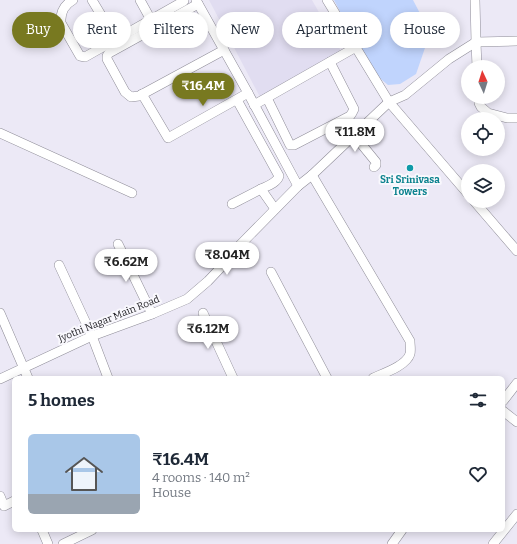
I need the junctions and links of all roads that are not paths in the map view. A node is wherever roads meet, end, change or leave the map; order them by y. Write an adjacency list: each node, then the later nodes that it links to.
1 (73, 0): 14 (street)
2 (92, 0): 8 (street)
3 (140, 0): 9 (street)
4 (184, 0): 10 (street)
5 (327, 0): 11 (street)
6 (475, 0): 13 (street)
7 (197, 2): 19 (street); 22 (street)
8 (99, 12)
9 (147, 12)
10 (165, 12)
11 (334, 12)
12 (517, 41): 13 (street)
13 (476, 42): 20 (street); 26 (street, Jyothi Nagar Main Road)
14 (73, 44)
15 (75, 48): 16 (street)
16 (101, 48)
17 (354, 48): 21 (street)
18 (357, 48): 26 (street)
19 (224, 50): 22 (street); 23 (street)
20 (477, 60)
21 (330, 62): 24 (street); 24 (street)
22 (142, 94): 25 (street)
23 (248, 94): 25 (street); 28 (street)
24 (267, 98): 28 (street)
25 (237, 100): 36 (street)
26 (389, 102): 31 (street, Jyothi Nagar Main Road); 35 (street)
27 (479, 104): 29 (street)
28 (254, 105): 34 (street)
29 (517, 118)
30 (0, 133): 37 (street)
31 (354, 135): 32 (street); 33 (street, Jyothi Nagar Main Road)
32 (374, 167)
33 (312, 175): 34 (street, Jyothi Nagar Main Road); 54 (street)
34 (298, 186): 40 (street, Jyothi Nagar Main Road)
35 (461, 186)
36 (261, 189): 38 (street); 40 (street)
37 (132, 193)
38 (232, 204)
39 (480, 208): 42 (street)
40 (276, 209): 46 (street, Jyothi Nagar Main Road)
41 (118, 244): 46 (street)
42 (517, 251)
43 (59, 265): 48 (street)
44 (271, 272): 53 (street)
45 (0, 313): 49 (street)
46 (152, 314): 48 (street, Jyothi Nagar Main Road)
47 (203, 314): 52 (street)
48 (92, 336): 49 (street, Jyothi Nagar Main Road); 51 (street)
49 (24, 368): 50 (street); 55 (street, Jyothi Nagar Main Road)
50 (27, 376)
51 (107, 376)
52 (232, 376)
53 (326, 376)
54 (377, 376)
55 (0, 379)
56 (517, 383): 57 (street)
57 (505, 398)
58 (505, 413): 59 (street)
59 (517, 422)
60 (0, 496): 61 (street)
61 (12, 502)
62 (516, 518): 63 (street)
63 (505, 531)
64 (43, 532): 69 (street)
65 (88, 532): 70 (street)
66 (401, 532): 68 (street)
67 (504, 532): 71 (street)
68 (394, 543)
69 (48, 544)
70 (63, 544)
71 (494, 544)

